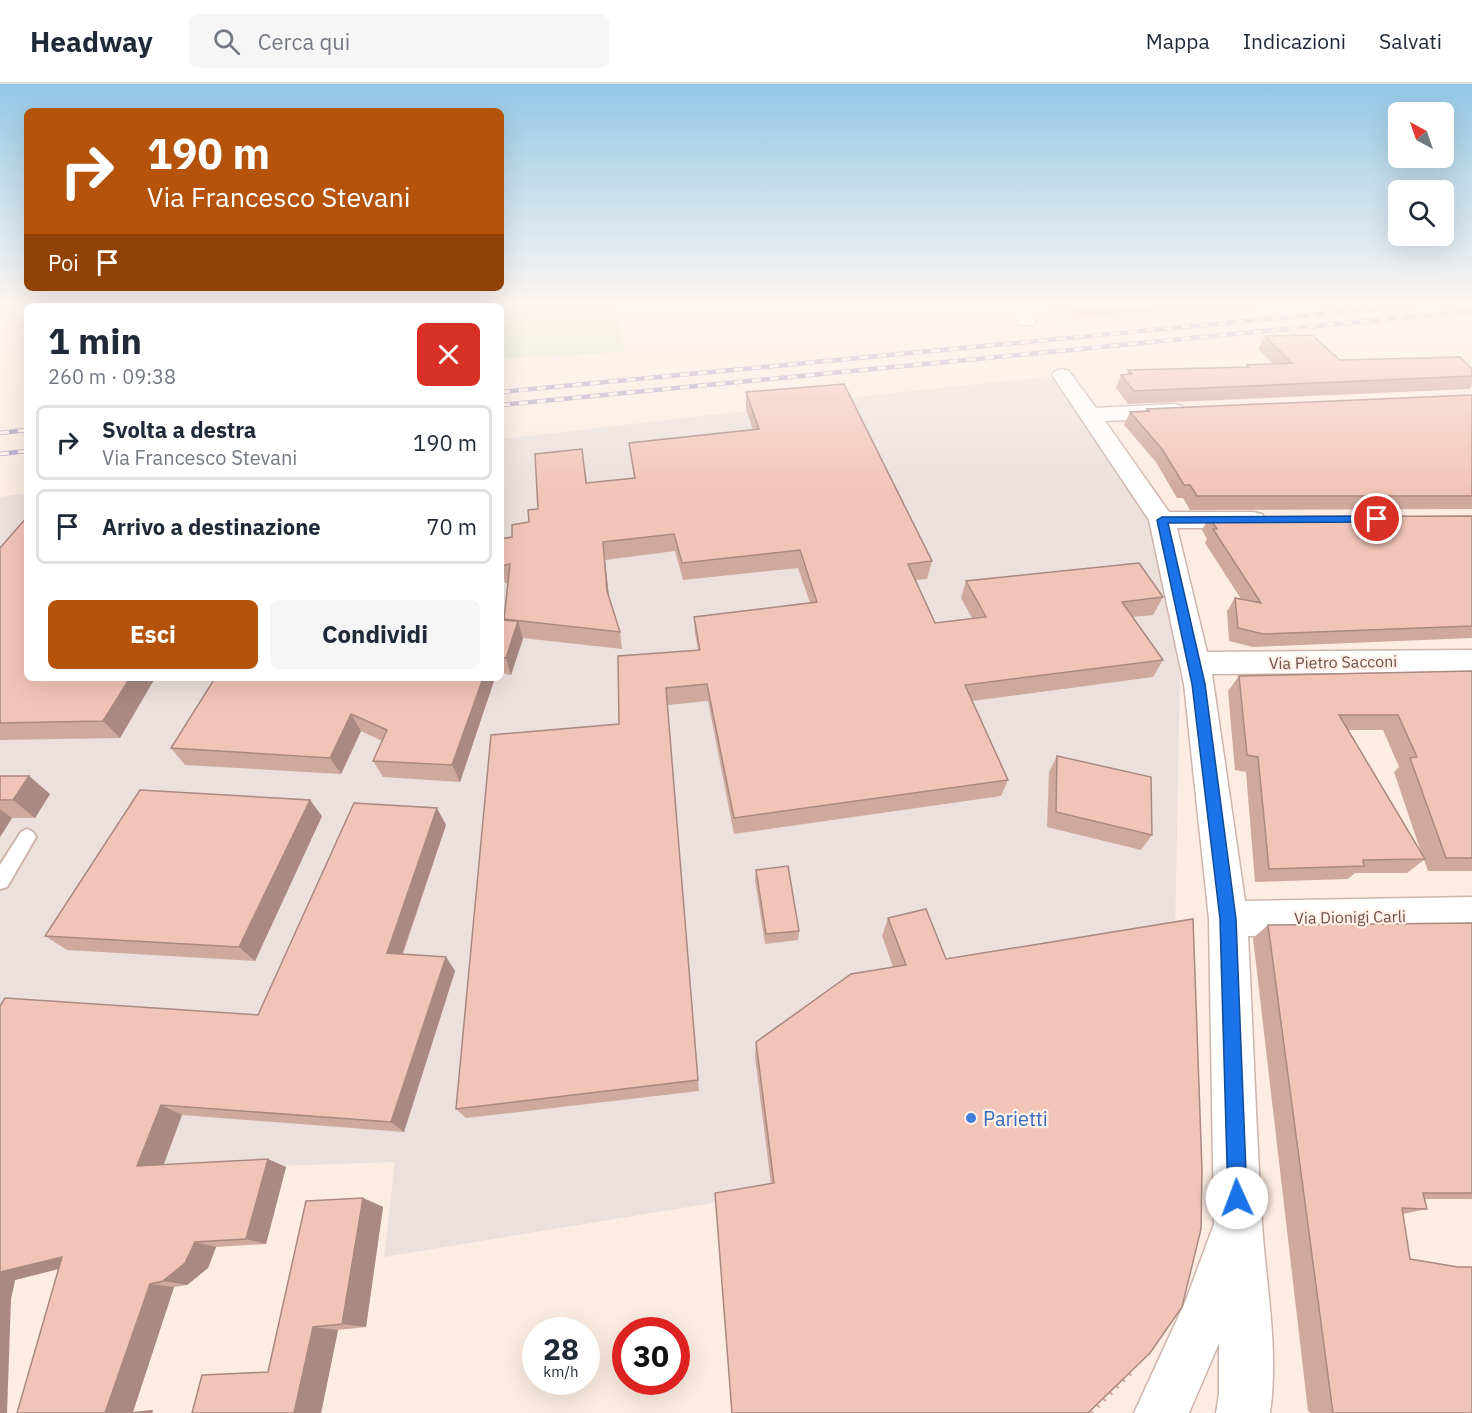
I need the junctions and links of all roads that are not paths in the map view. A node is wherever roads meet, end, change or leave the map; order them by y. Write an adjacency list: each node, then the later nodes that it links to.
1 (1062, 375): 3 (street)
2 (1197, 410): 3 (street)
3 (1089, 415): 4 (street)
4 (1162, 520): 5 (street); 7 (street)
5 (1281, 520)
6 (1472, 661): 7 (street, Via Pietro Sacconi)
7 (1194, 663): 11 (street)
8 (27, 837): 9 (lane)
9 (0, 881)
10 (1472, 915): 11 (street, Via Dionigi Carli)
11 (1228, 919): 12 (street)
12 (1238, 1221): 13 (street); 14 (street)
13 (1161, 1413)
14 (1243, 1413)

